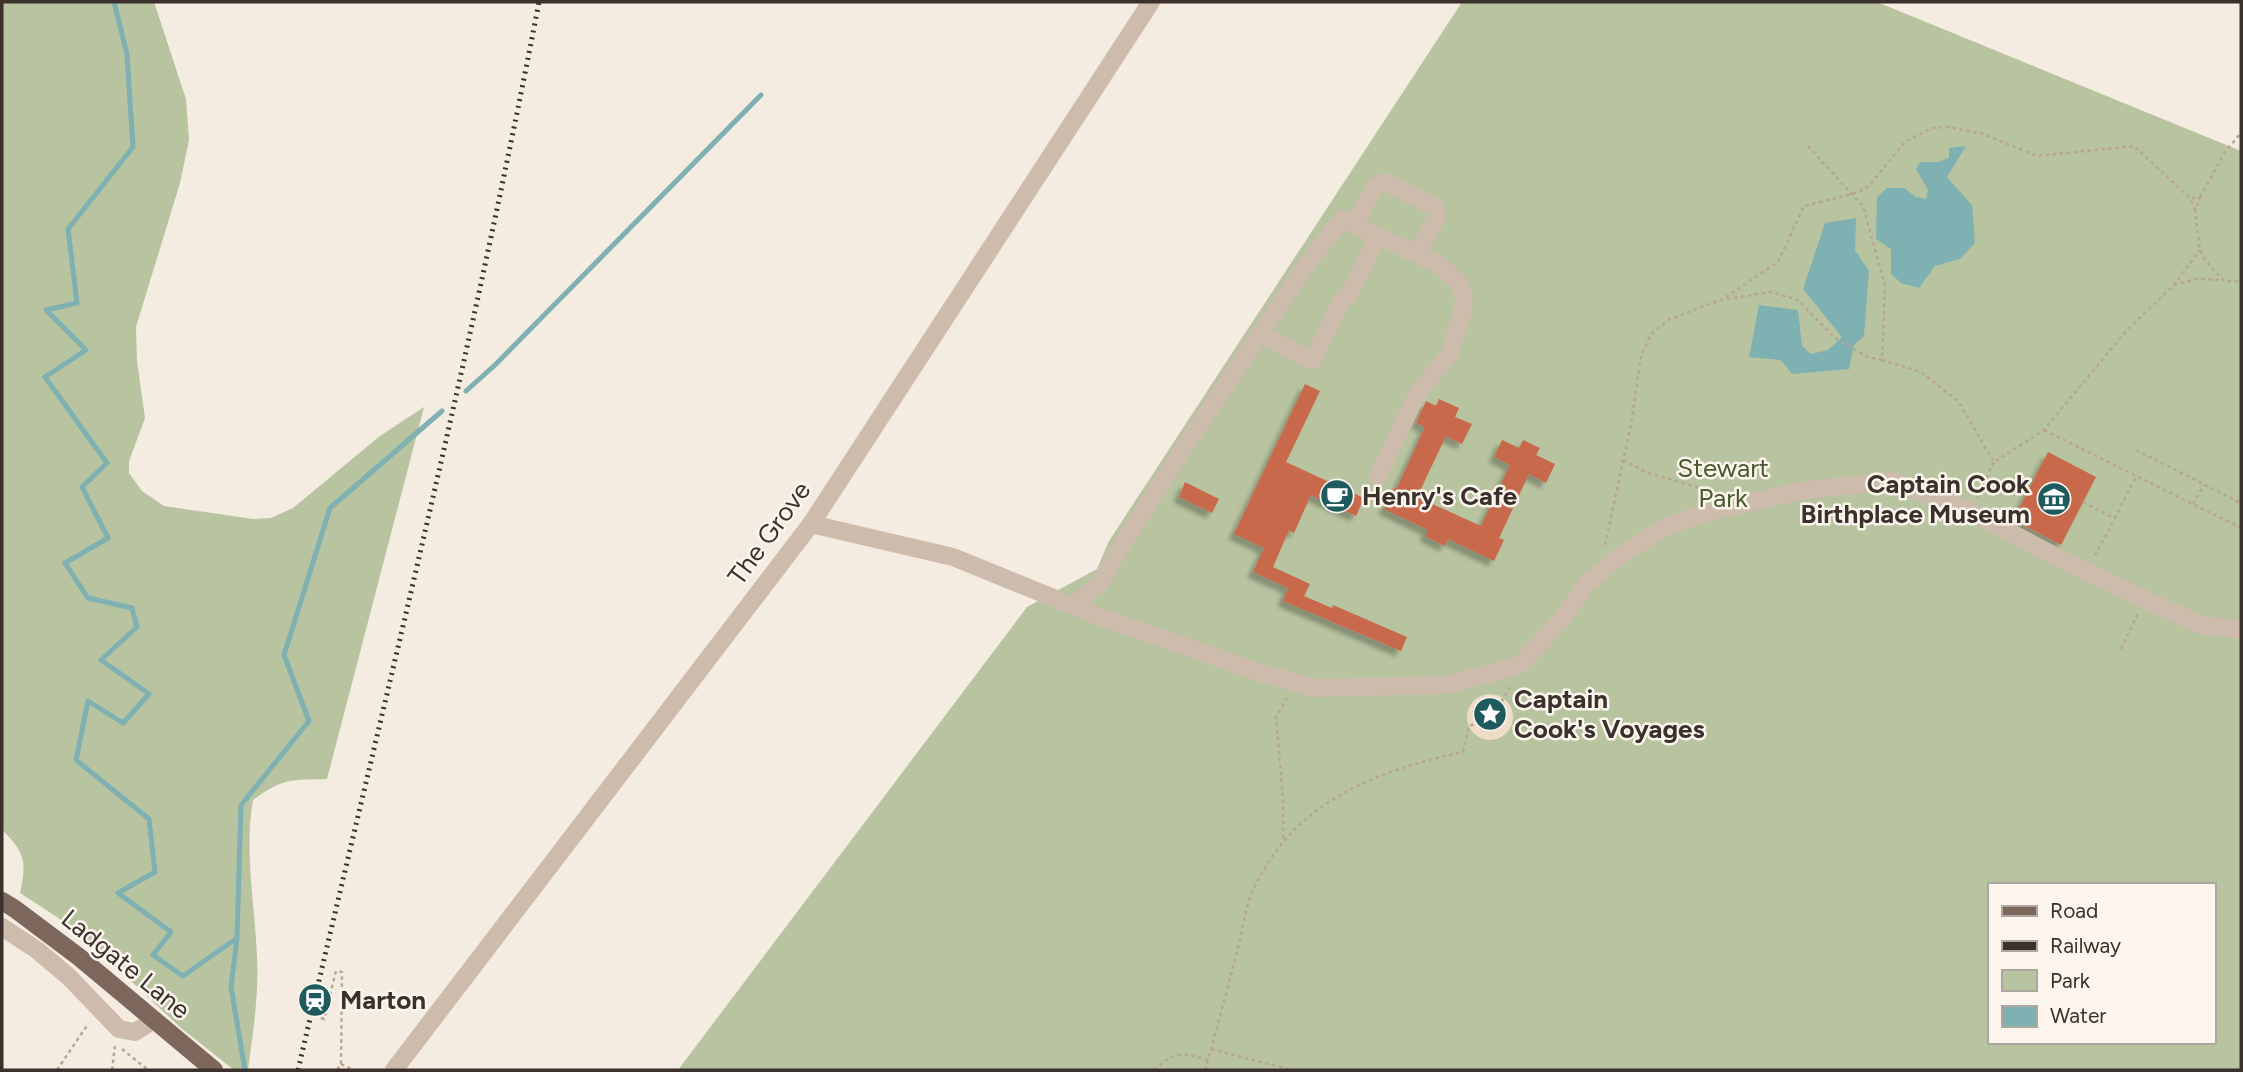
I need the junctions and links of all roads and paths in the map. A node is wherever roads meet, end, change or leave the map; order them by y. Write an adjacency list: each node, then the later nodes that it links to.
1 (1151, 2): 31 (street, The Grove)
2 (2241, 133): 5 (path)
3 (1808, 146): 4 (path)
4 (1853, 194): 6 (path); 15 (path); 17 (path)
5 (2200, 197): 6 (path); 7 (path)
6 (2190, 198): 7 (path)
7 (2195, 211): 10 (path)
8 (1353, 224): 9 (street); 11 (street); 16 (street)
9 (1378, 236): 11 (street); 16 (street)
10 (2200, 250): 12 (path); 14 (path)
11 (1416, 254): 23 (street)
12 (2223, 280): 13 (path); 14 (path)
13 (2241, 282)
14 (2174, 285): 18 (path)
15 (1723, 299): 17 (path); 20 (path)
16 (1261, 334): 35 (street)
17 (1882, 360): 21 (path)
18 (2044, 430): 21 (path); 22 (path)
19 (2136, 450): 24 (path)
20 (1623, 460): 26 (path); 33 (path)
21 (1994, 463): 29 (path)
22 (2137, 475): 28 (path); 30 (path)
23 (1378, 476)
24 (2204, 485): 27 (path); 28 (path)
25 (2083, 502): 30 (path)
26 (1744, 503): 29 (street); 39 (street)
27 (2241, 503)
28 (2193, 504): 32 (path)
29 (1970, 511): 34 (street)
30 (2114, 518): 34 (path)
31 (811, 524): 35 (street); 56 (street, The Grove)
32 (2241, 528)
33 (1603, 550)
34 (2088, 570): 37 (street)
35 (1073, 606): 39 (street)
36 (2139, 611): 38 (path)
37 (2241, 631)
38 (2121, 649)
39 (1520, 665): 41 (path)
40 (1287, 698): 41 (path)
41 (1283, 840): 48 (path)
42 (2, 901): 45 (main road, Ladgate Lane)
43 (2, 927): 47 (street)
44 (321, 1018): 50 (path)
45 (154, 1020): 47 (street); 53 (main road, Ladgate Lane)
46 (90, 1021): 51 (path)
47 (119, 1029): 52 (path)
48 (1211, 1049): 49 (path); 59 (path)
49 (1208, 1060): 57 (path); 58 (path)
50 (341, 1064): 54 (path); 55 (path)
51 (57, 1070)
52 (112, 1070)
53 (214, 1070)
54 (337, 1070)
55 (353, 1070)
56 (394, 1070)
57 (1154, 1070)
58 (1205, 1070)
59 (1292, 1070)

